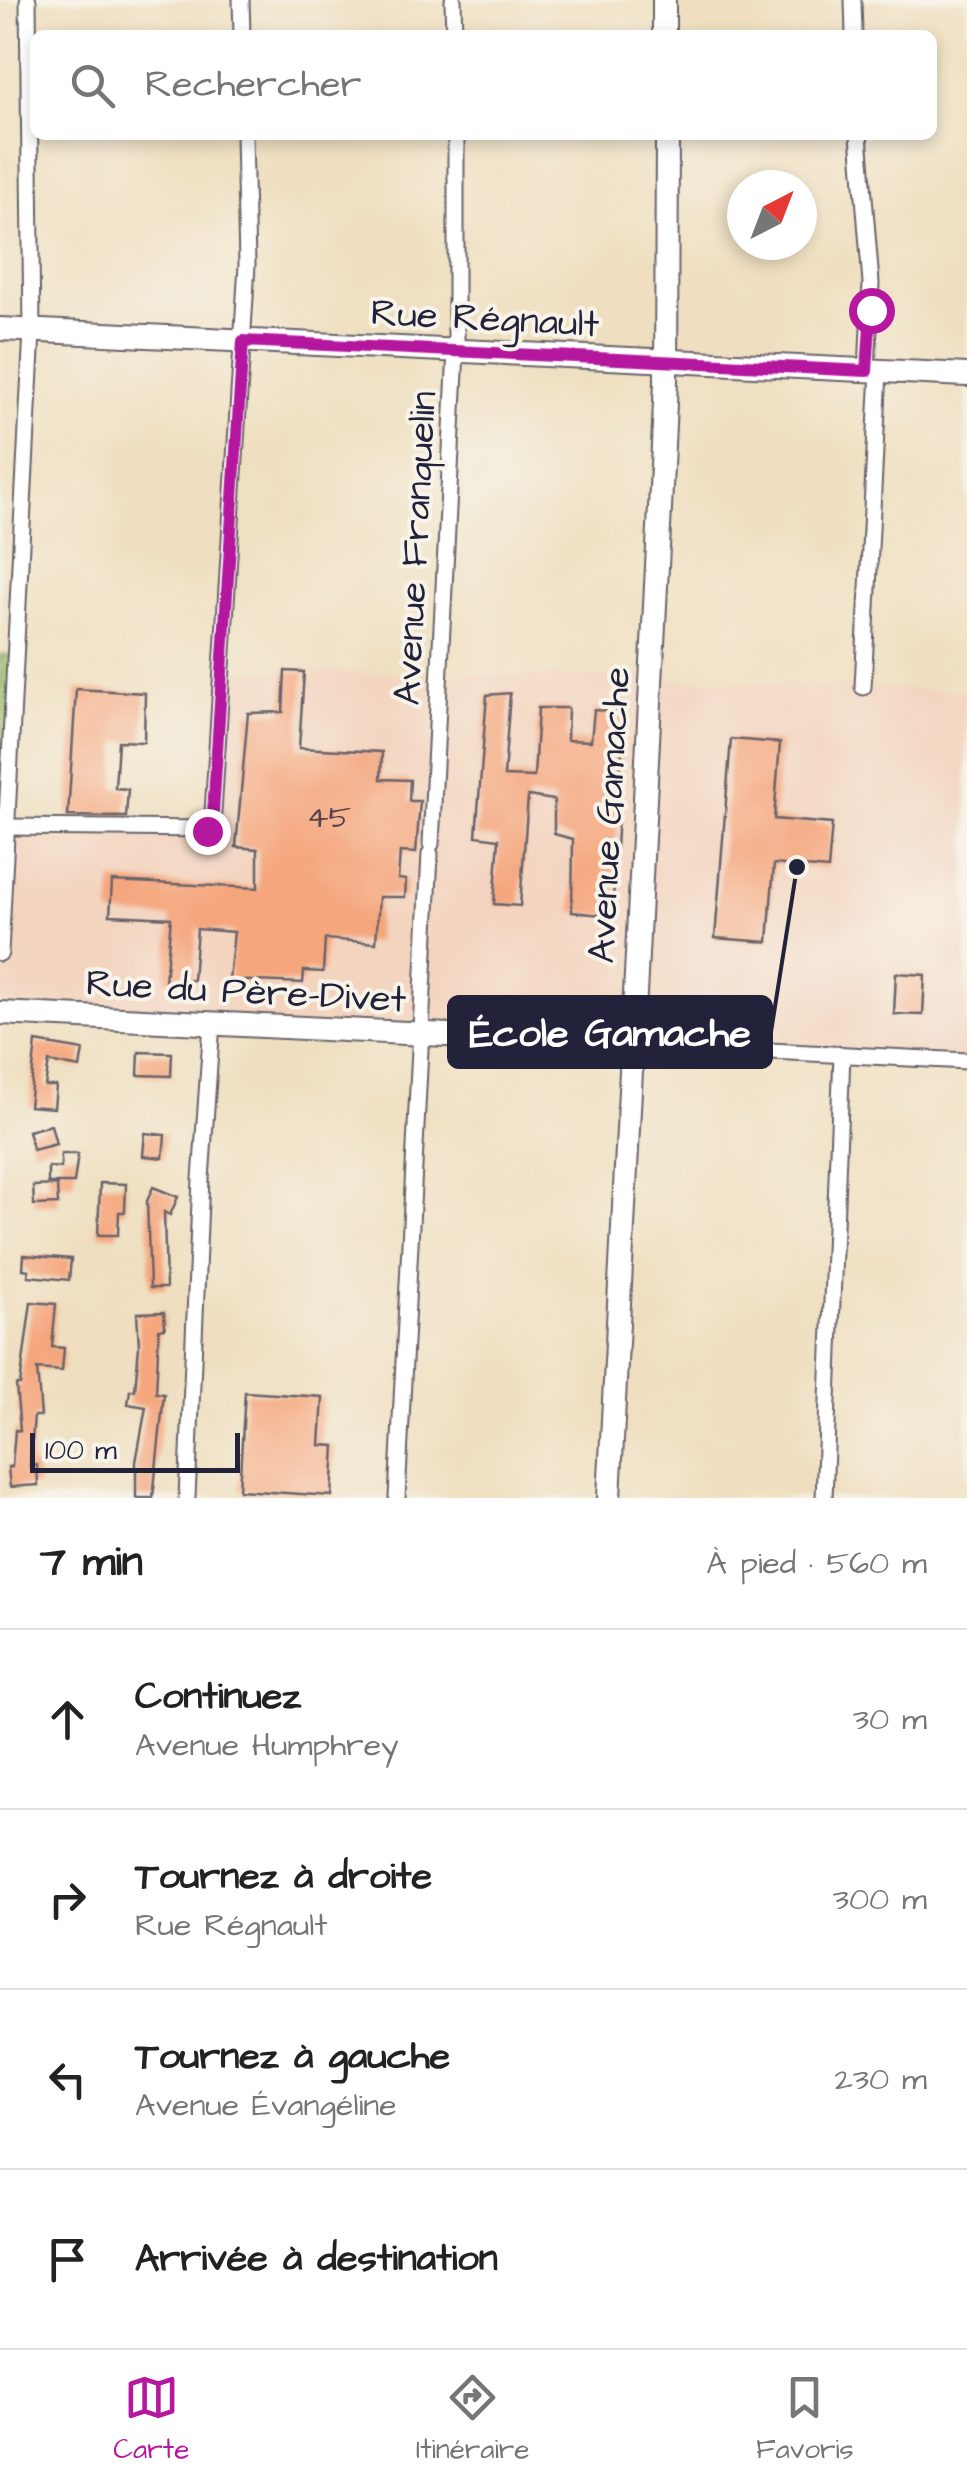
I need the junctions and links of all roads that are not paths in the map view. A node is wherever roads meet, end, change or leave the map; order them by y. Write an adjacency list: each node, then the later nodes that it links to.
1 (28, 0): 15 (street)
2 (241, 0): 6 (street)
3 (453, 0): 7 (street)
4 (664, 0): 8 (street)
5 (853, 0): 9 (street)
6 (242, 30)
7 (454, 30)
8 (664, 30)
9 (854, 30)
10 (244, 140): 16 (street)
11 (456, 140): 17 (street, Avenue Franquelin)
12 (667, 140): 18 (street, Avenue Gamache)
13 (859, 140): 19 (street)
14 (0, 329): 15 (street, Rue Régnault)
15 (32, 331): 16 (street, Rue Régnault); 22 (street)
16 (243, 341): 17 (street, Rue Régnault); 22 (street)
17 (456, 351): 18 (street, Rue Régnault); 26 (street, Avenue Franquelin)
18 (666, 361): 19 (street, Rue Régnault); 27 (street, Avenue Gamache)
19 (873, 371): 20 (street, Rue Régnault); 21 (street)
20 (967, 376)
21 (863, 688)
22 (6, 826): 23 (street)
23 (0, 953)
24 (0, 1013): 25 (street, Rue du Père-Divet)
25 (212, 1024): 26 (street, Rue du Père-Divet); 30 (street)
26 (422, 1034): 27 (street, Rue du Père-Divet); 31 (street, Avenue Franquelin)
27 (630, 1044): 28 (street, Rue du Père-Divet); 32 (street, Avenue Gamache)
28 (842, 1055): 29 (street, Rue du Père-Divet); 33 (street)
29 (967, 1061)
30 (188, 1498)
31 (397, 1498)
32 (609, 1498)
33 (824, 1498)

